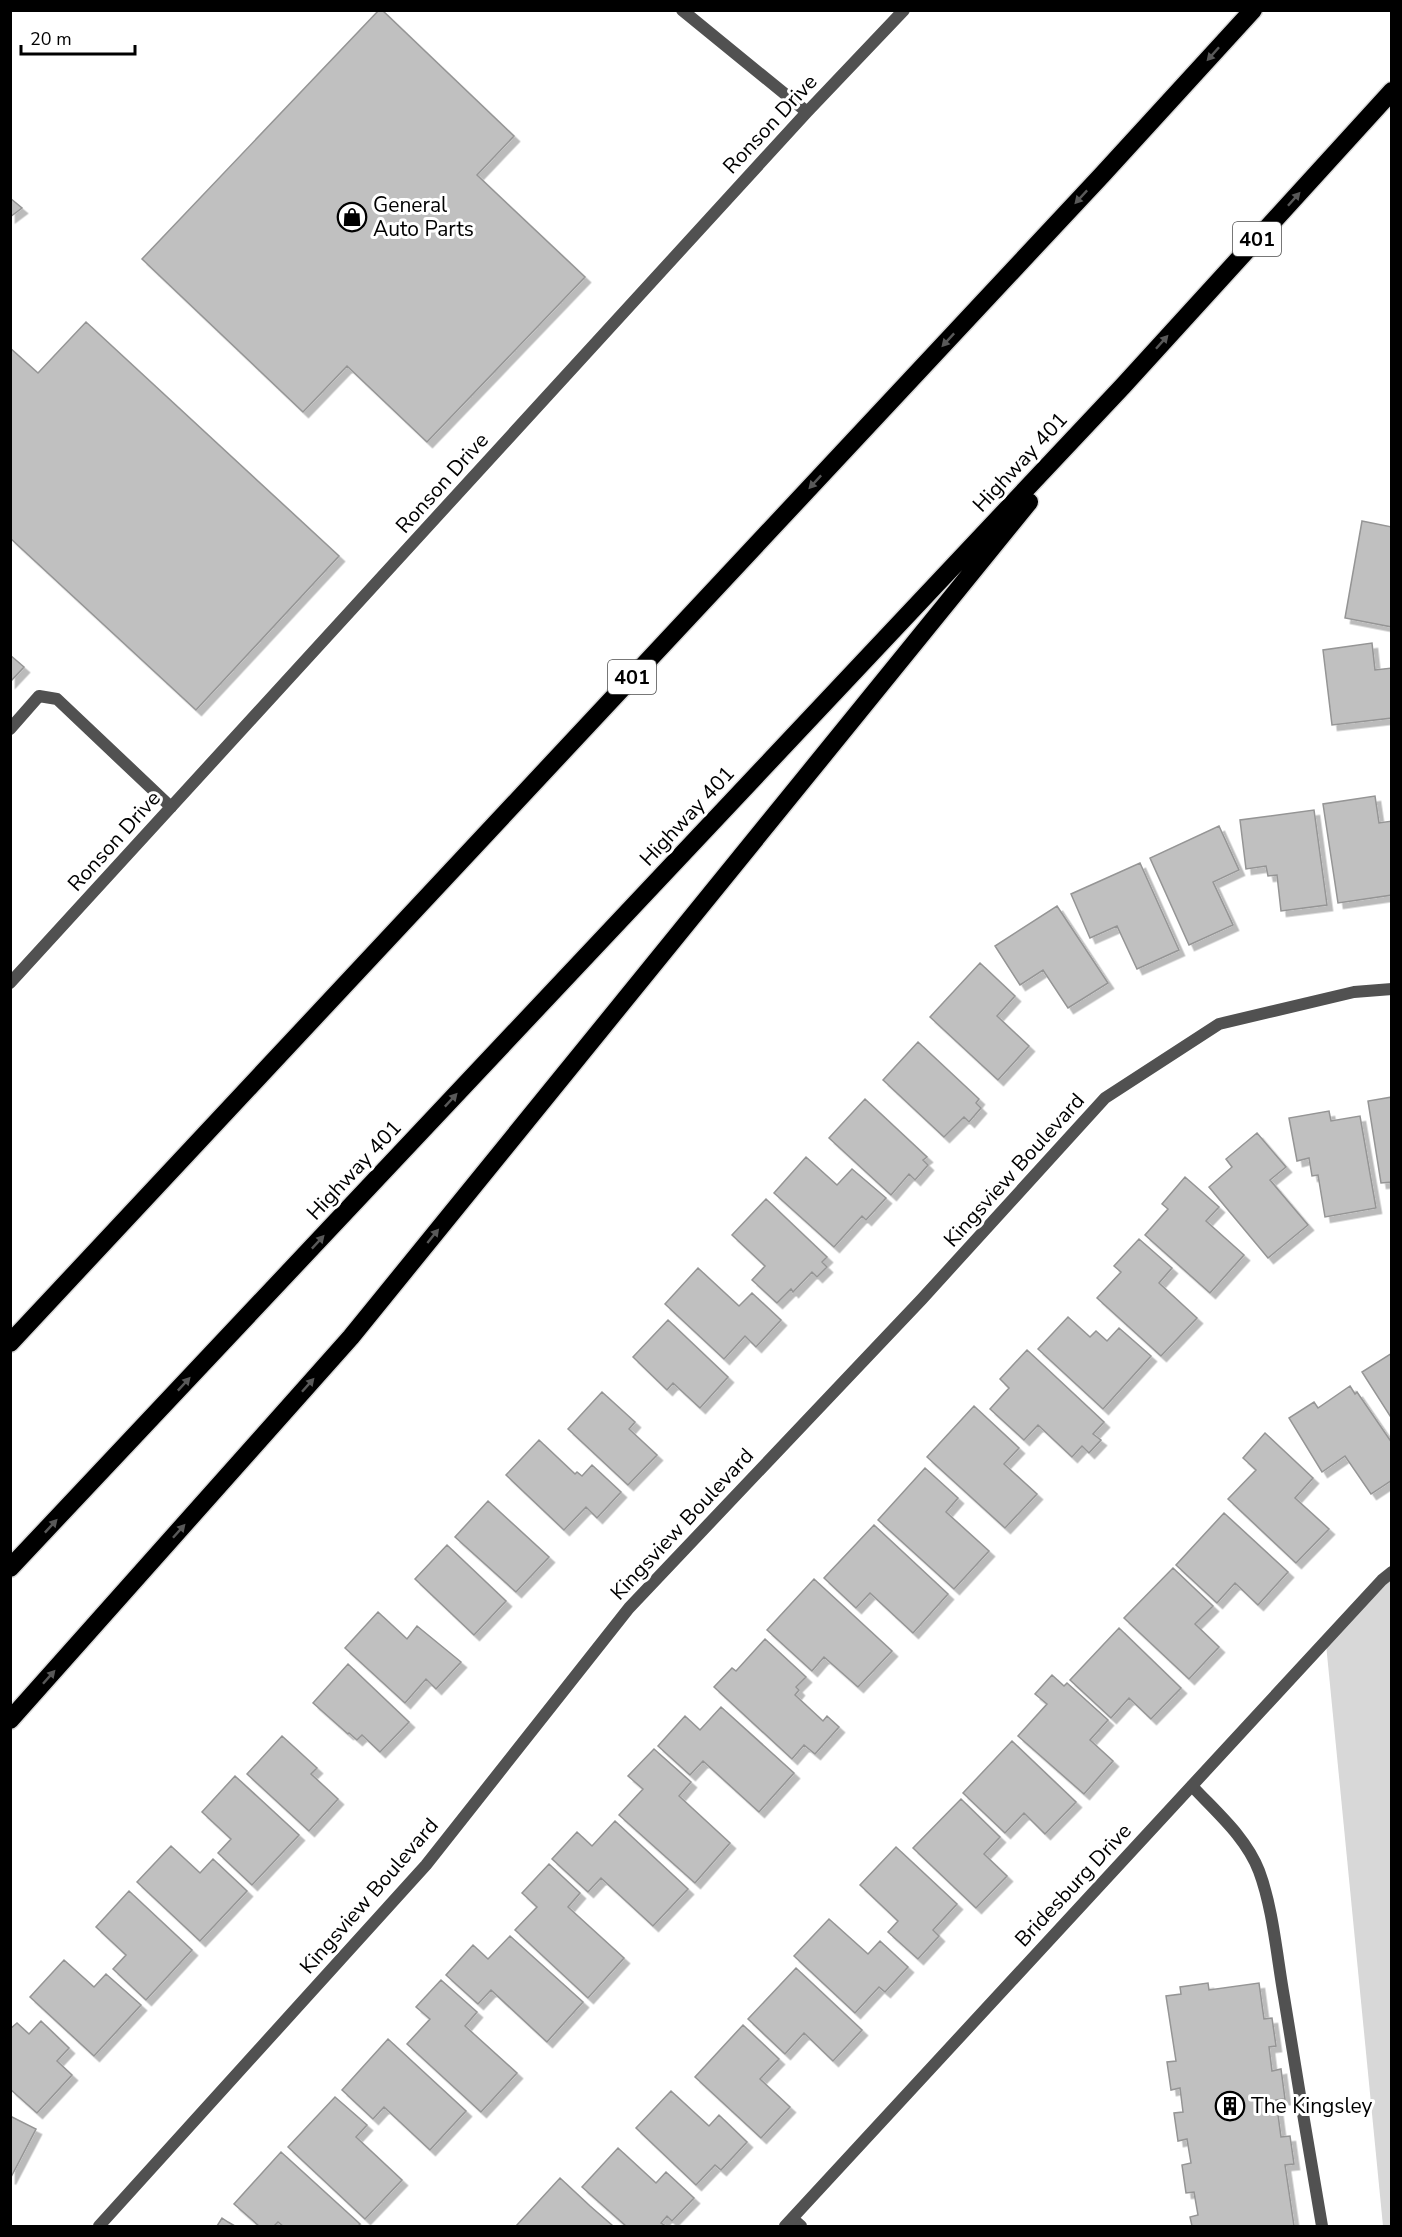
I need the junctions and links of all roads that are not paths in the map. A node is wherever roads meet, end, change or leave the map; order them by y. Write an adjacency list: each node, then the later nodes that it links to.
1 (682, 10): 5 (street)
2 (904, 10): 5 (street, Ronson Drive)
3 (1253, 10): 11 (highway, 401, one-way to 11)
4 (1392, 92): 6 (highway, Highway 401 / 401, one-way to 4)
5 (807, 112): 8 (street, Ronson Drive)
6 (1123, 386): 12 (highway, Highway 401 / 401, one-way to 6); 14 (highway, one-way to 6)
7 (10, 729): 8 (street)
8 (171, 807): 9 (street, Ronson Drive)
9 (10, 983)
10 (1392, 989): 17 (street, Kingsview Boulevard)
11 (10, 1343)
12 (10, 1568)
13 (1392, 1572): 15 (street, Bridesburg Drive)
14 (10, 1720)
15 (1192, 1786): 16 (street, Bridesburg Drive); 18 (street)
16 (793, 2224)
17 (99, 2226)
18 (1322, 2226)

